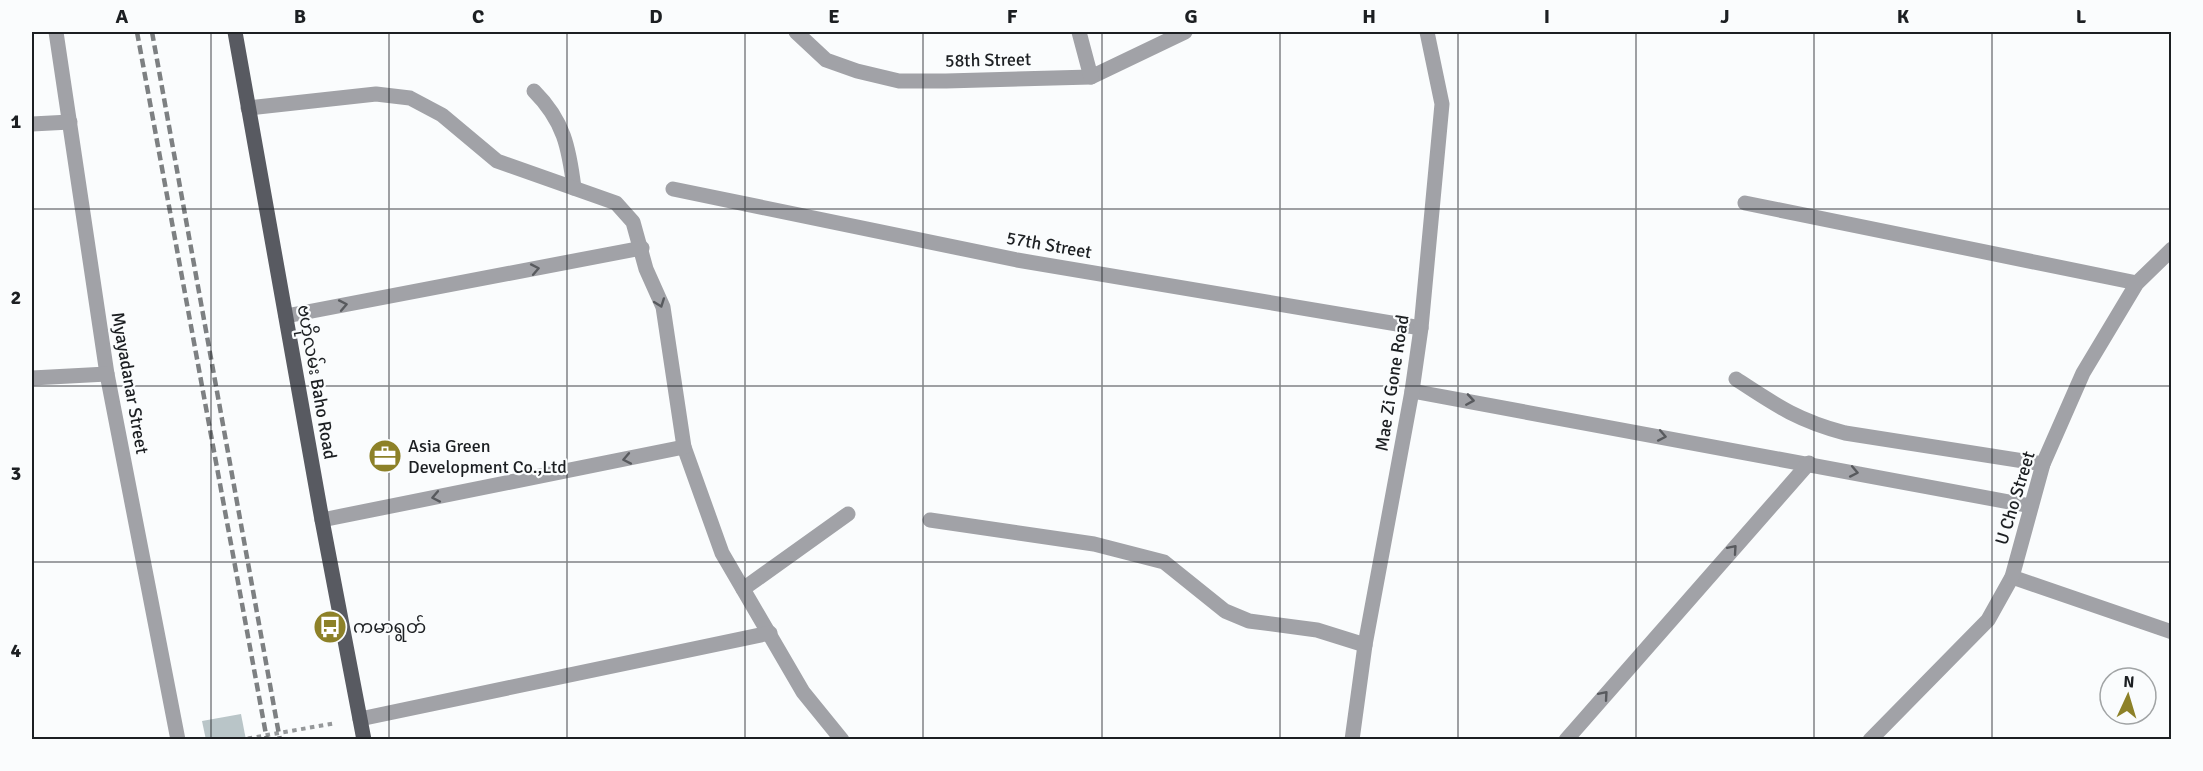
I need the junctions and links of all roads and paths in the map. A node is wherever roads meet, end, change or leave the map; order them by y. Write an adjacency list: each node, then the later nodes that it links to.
1 (56, 32): 10 (street, Myayadanar Street)
2 (235, 32): 9 (main road, ဗဟိုလမ်း Baho Road)
3 (796, 32): 7 (street, 58th Street)
4 (1079, 32): 7 (street)
5 (1185, 32): 7 (street, 58th Street)
6 (1427, 32): 19 (street, Mae Zi Gone Road)
7 (1091, 77)
8 (534, 92): 12 (street)
9 (248, 108): 12 (street); 18 (main road, ဗဟိုလမ်း Baho Road)
10 (70, 122): 11 (street); 20 (street, Myayadanar Street)
11 (32, 124)
12 (574, 188): 15 (street)
13 (673, 189): 19 (street, 57th Street)
14 (1745, 203): 17 (street)
15 (642, 248): 18 (street, one-way to 15); 24 (street, one-way to 24)
16 (2172, 249): 17 (street, U Cho Street)
17 (2137, 283): 26 (street, U Cho Street)
18 (286, 316): 29 (main road, ဗဟိုလမ်း Baho Road)
19 (1421, 328): 23 (street, Mae Zi Gone Road)
20 (107, 374): 21 (street); 37 (street, Myayadanar Street)
21 (32, 378)
22 (1736, 378): 26 (street)
23 (1412, 391): 25 (street, one-way to 25); 35 (street, Mae Zi Gone Road)
24 (684, 447): 29 (street, one-way to 29); 32 (street)
25 (1809, 463): 27 (street, one-way to 27); 42 (street, one-way to 25)
26 (2043, 464): 27 (street, U Cho Street)
27 (2031, 506): 31 (street, U Cho Street)
28 (848, 514): 32 (street)
29 (322, 520): 36 (main road, ဗဟိုလမ်း Baho Road)
30 (930, 520): 35 (street)
31 (2012, 577): 33 (street); 43 (street, U Cho Street)
32 (743, 589): 34 (street)
33 (2172, 632)
34 (770, 633): 36 (street); 40 (street)
35 (1365, 645): 41 (street, Mae Zi Gone Road)
36 (360, 719): 38 (path); 39 (main road, ဗဟိုလမ်း Baho Road)
37 (178, 740)
38 (239, 740)
39 (364, 740)
40 (842, 740)
41 (1352, 740)
42 (1566, 740)
43 (1870, 740)

